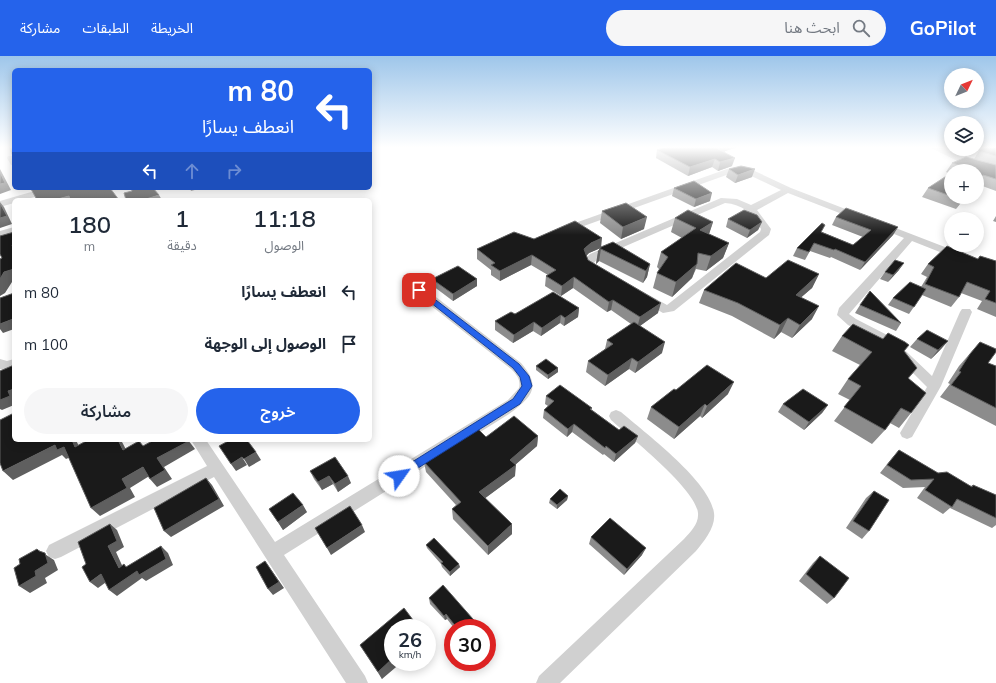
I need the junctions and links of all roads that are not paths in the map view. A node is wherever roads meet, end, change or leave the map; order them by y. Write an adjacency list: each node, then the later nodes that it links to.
1 (715, 176): 11 (street)
2 (761, 176): 3 (street)
3 (788, 190): 8 (street); 12 (street)
4 (32, 191): 5 (street)
5 (15, 198)
6 (12, 199): 7 (street)
7 (0, 204)
8 (751, 209): 8 (street)
9 (12, 231): 10 (street)
10 (0, 234)
11 (552, 234)
12 (910, 236): 13 (street); 18 (street)
13 (967, 259)
14 (419, 290): 24 (street)
15 (966, 312): 18 (street)
16 (0, 364): 17 (street)
17 (12, 365)
18 (934, 386): 20 (street)
19 (616, 416): 26 (street)
20 (907, 433)
21 (199, 442): 22 (street)
22 (217, 468): 23 (street); 24 (street)
23 (55, 551)
24 (273, 552): 25 (street)
25 (358, 683)
26 (546, 683)

